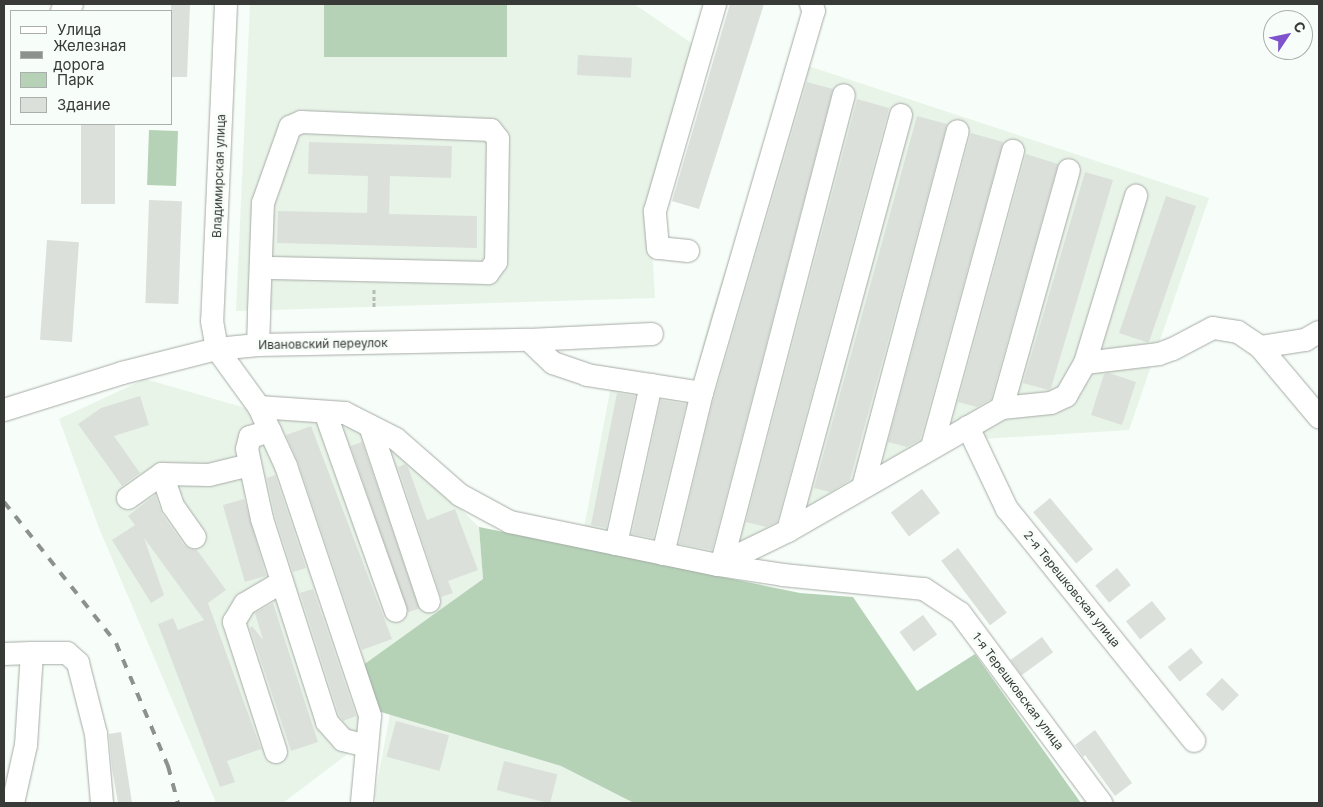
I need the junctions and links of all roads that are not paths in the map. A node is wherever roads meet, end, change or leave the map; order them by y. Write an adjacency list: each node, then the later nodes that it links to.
1 (226, 4): 17 (street, Владимирская улица)
2 (714, 4): 10 (street)
3 (811, 4): 20 (street)
4 (844, 95): 38 (street)
5 (901, 115): 34 (street)
6 (958, 131): 32 (street)
7 (1013, 151): 29 (street)
8 (1069, 170): 22 (street)
9 (1136, 196): 18 (street)
10 (688, 251)
11 (261, 268): 11 (street); 15 (street)
12 (1319, 332): 16 (street)
13 (652, 334): 14 (street, Ивановский переулок)
14 (529, 340): 15 (street, Ивановский переулок); 19 (street)
15 (258, 345): 17 (street, Ивановский переулок)
16 (1260, 347): 18 (street); 25 (street)
17 (217, 348): 21 (street); 23 (street, Ивановский переулок)
18 (1085, 363): 22 (street)
19 (651, 385): 20 (street); 36 (street)
20 (702, 393): 37 (street)
21 (259, 407): 24 (street); 28 (street)
22 (1002, 408): 27 (street)
23 (4, 410)
24 (325, 412): 26 (street); 41 (street)
25 (1319, 417)
26 (370, 426): 36 (street); 40 (street)
27 (968, 427): 29 (street); 44 (street, 2-я Терешковская улица)
28 (270, 432): 30 (street); 45 (street)
29 (932, 447): 32 (street)
30 (250, 465): 31 (street); 39 (street)
31 (162, 474): 33 (street); 35 (street)
32 (863, 488): 34 (street)
33 (128, 498)
34 (788, 531): 38 (street)
35 (195, 537)
36 (616, 544): 37 (street)
37 (663, 554): 38 (street)
38 (722, 564): 50 (street, 1-я Терешковская улица)
39 (282, 582): 45 (street); 46 (street)
40 (429, 601)
41 (396, 611)
42 (32, 653): 43 (street); 47 (street); 48 (street)
43 (4, 654)
44 (1194, 741)
45 (367, 746): 49 (street)
46 (276, 752)
47 (13, 803)
48 (102, 803)
49 (362, 803)
50 (1102, 803)

